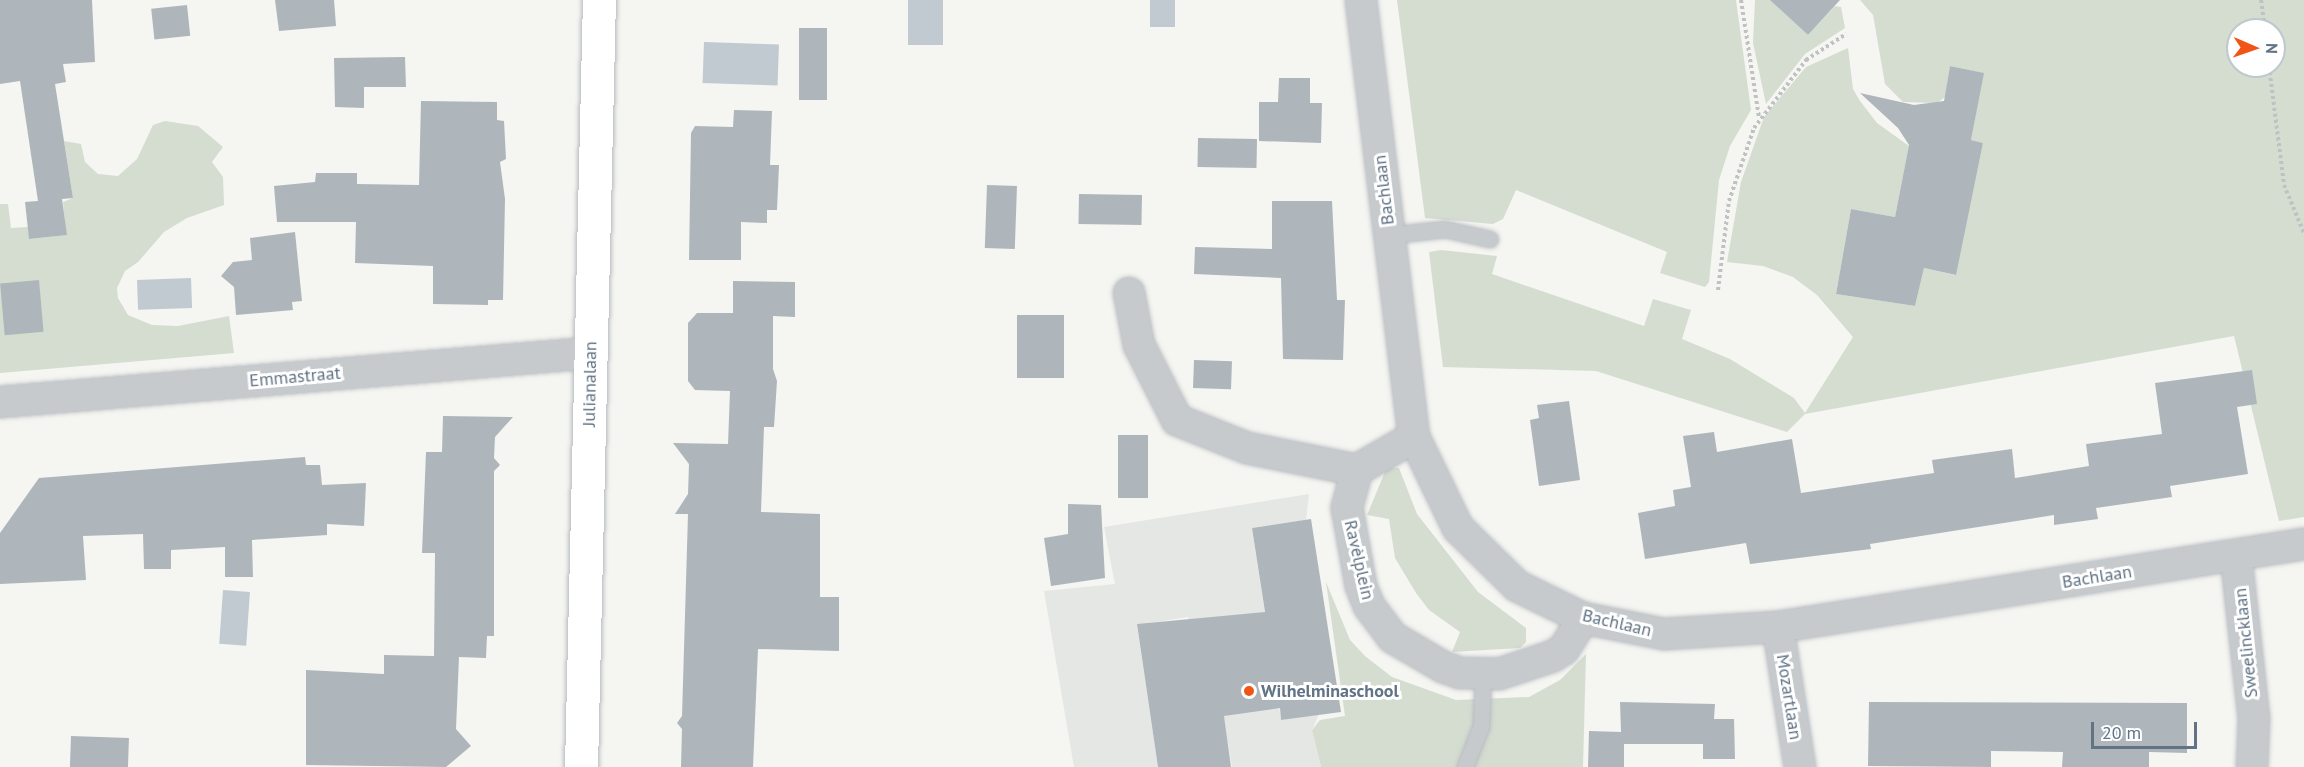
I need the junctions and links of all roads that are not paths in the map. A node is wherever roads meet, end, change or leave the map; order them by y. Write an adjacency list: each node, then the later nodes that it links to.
1 (598, 0): 6 (main road, Julianalaan)
2 (1361, 0): 3 (street, Bachlaan)
3 (1389, 235): 4 (lane); 8 (street, Bachlaan)
4 (1490, 239)
5 (1129, 293): 9 (street)
6 (591, 353): 7 (street, Emmastraat); 15 (main road, Julianalaan)
7 (0, 402)
8 (1414, 437): 9 (street); 12 (street, Bachlaan)
9 (1357, 470): 14 (street, Ravèlplein)
10 (2304, 544): 11 (street, Bachlaan)
11 (2236, 556): 13 (street, Bachlaan); 18 (street, Sweelincklaan)
12 (1583, 618): 13 (street, Bachlaan); 14 (street, Ravèlplein)
13 (1778, 627): 17 (street, Mozartlaan)
14 (1483, 674): 16 (lane)
15 (581, 767)
16 (1465, 767)
17 (1800, 767)
18 (2252, 767)

